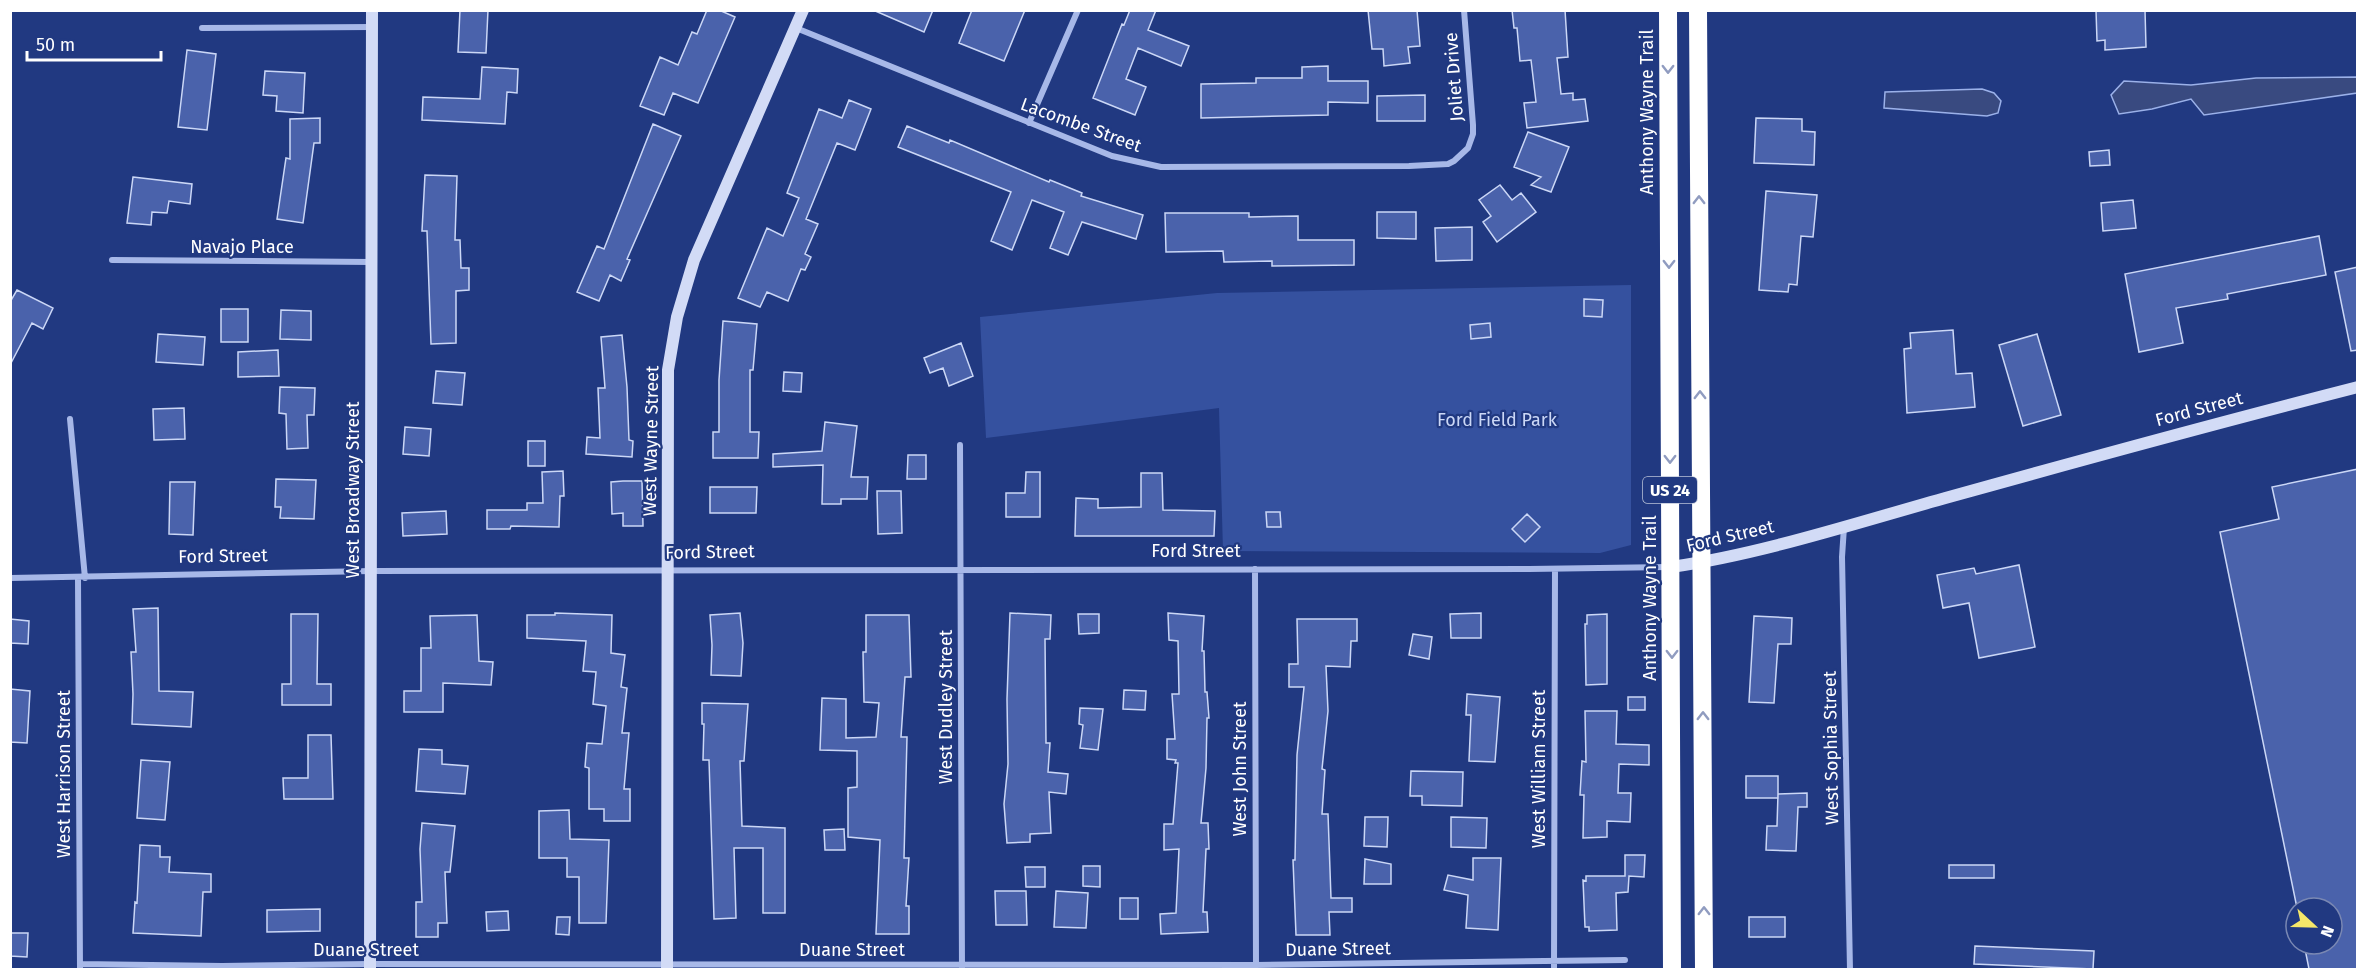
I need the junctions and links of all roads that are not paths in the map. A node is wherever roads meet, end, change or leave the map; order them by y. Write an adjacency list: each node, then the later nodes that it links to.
1 (372, 10): 7 (street, West Broadway Street)
2 (802, 10): 9 (street, West Wayne Street)
3 (1078, 10): 10 (street)
4 (1464, 10): 11 (street, Joliet Drive)
5 (1668, 10): 19 (highway, Anthony Wayne Trail / US 24, one-way to 19)
6 (1698, 10): 18 (highway, US 24, one-way to 6)
7 (372, 27): 8 (street); 13 (street, West Broadway Street)
8 (202, 28)
9 (795, 28): 10 (street, Lacombe Street); 24 (street, West Wayne Street)
10 (1029, 123): 11 (street, Lacombe Street)
11 (1471, 142)
12 (112, 260): 13 (street, Navajo Place)
13 (371, 262): 23 (street, West Broadway Street)
14 (2358, 387): 17 (street, Ford Street)
15 (70, 419): 26 (street, West Harrison Street)
16 (960, 445): 22 (street, West Dudley Street)
17 (1844, 526): 18 (street, Ford Street); 37 (street, West Sophia Street)
18 (1702, 563): 19 (street, Ford Street); 36 (highway, US 24, one-way to 18)
19 (1671, 567): 21 (street, Ford Street); 35 (highway, Anthony Wayne Trail / US 24, one-way to 35)
20 (1255, 569): 21 (street, Ford Street); 22 (street, Ford Street); 32 (street, West John Street)
21 (1555, 569): 27 (street, West William Street)
22 (961, 570): 24 (street, Ford Street); 31 (street, West Dudley Street)
23 (372, 571): 24 (street, Ford Street); 26 (street, Ford Street); 30 (street, West Broadway Street)
24 (668, 571): 33 (street, West Wayne Street)
25 (10, 578): 26 (street, Ford Street)
26 (82, 578): 29 (street, West Harrison Street)
27 (1554, 960): 28 (street, Duane Street); 32 (street, Duane Street); 34 (street, West William Street)
28 (1625, 960)
29 (80, 967): 30 (street, Duane Street)
30 (370, 967): 33 (street, Duane Street)
31 (962, 967): 32 (street, Duane Street); 33 (street, Duane Street)
32 (1256, 967)
33 (668, 968)
34 (1554, 969)
35 (1672, 969)
36 (1704, 969)
37 (1850, 969)

